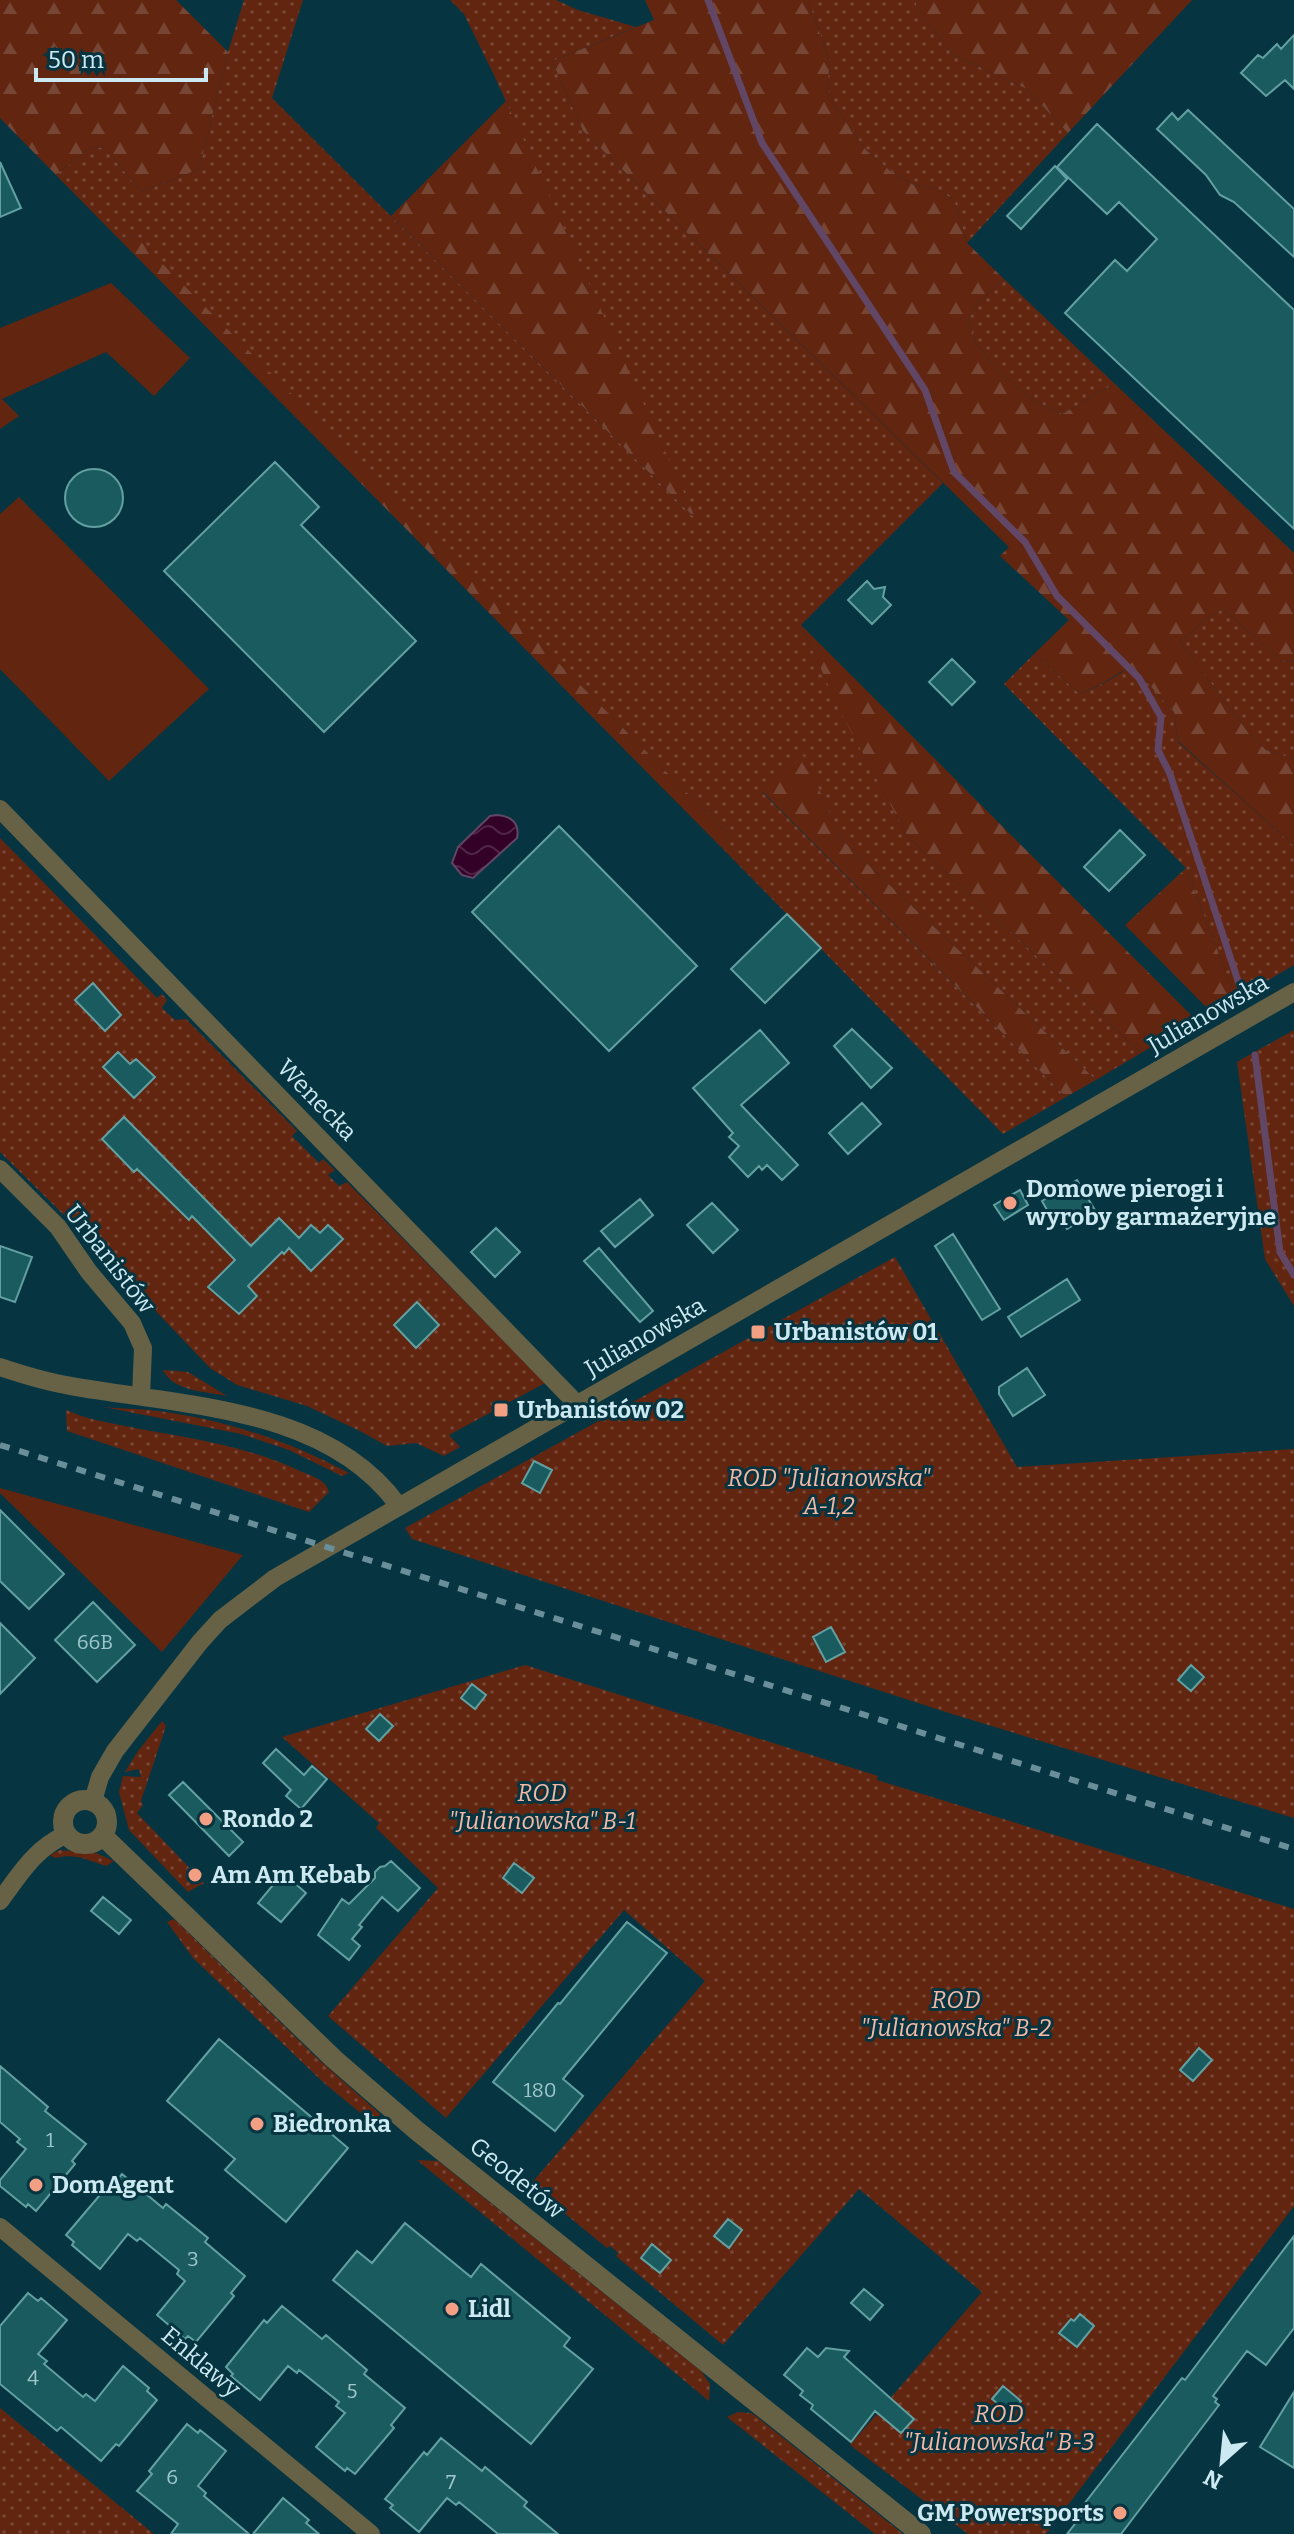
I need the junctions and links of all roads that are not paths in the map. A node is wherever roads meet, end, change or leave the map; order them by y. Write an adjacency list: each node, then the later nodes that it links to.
1 (0, 809): 6 (street, Wenecka)
2 (1294, 992): 6 (street, Julianowska)
3 (0, 1169): 5 (street, Urbanistów)
4 (0, 1367): 5 (street)
5 (141, 1396): 7 (street)
6 (577, 1404): 7 (street, Julianowska)
7 (398, 1505): 8 (street, Julianowska)
8 (93, 1801): 9 (street); 10 (street)
9 (67, 1834): 10 (street); 11 (street)
10 (103, 1836): 14 (street, Geodetów)
11 (0, 1901)
12 (0, 2227): 13 (street, Enklawy)
13 (371, 2534)
14 (921, 2534)

